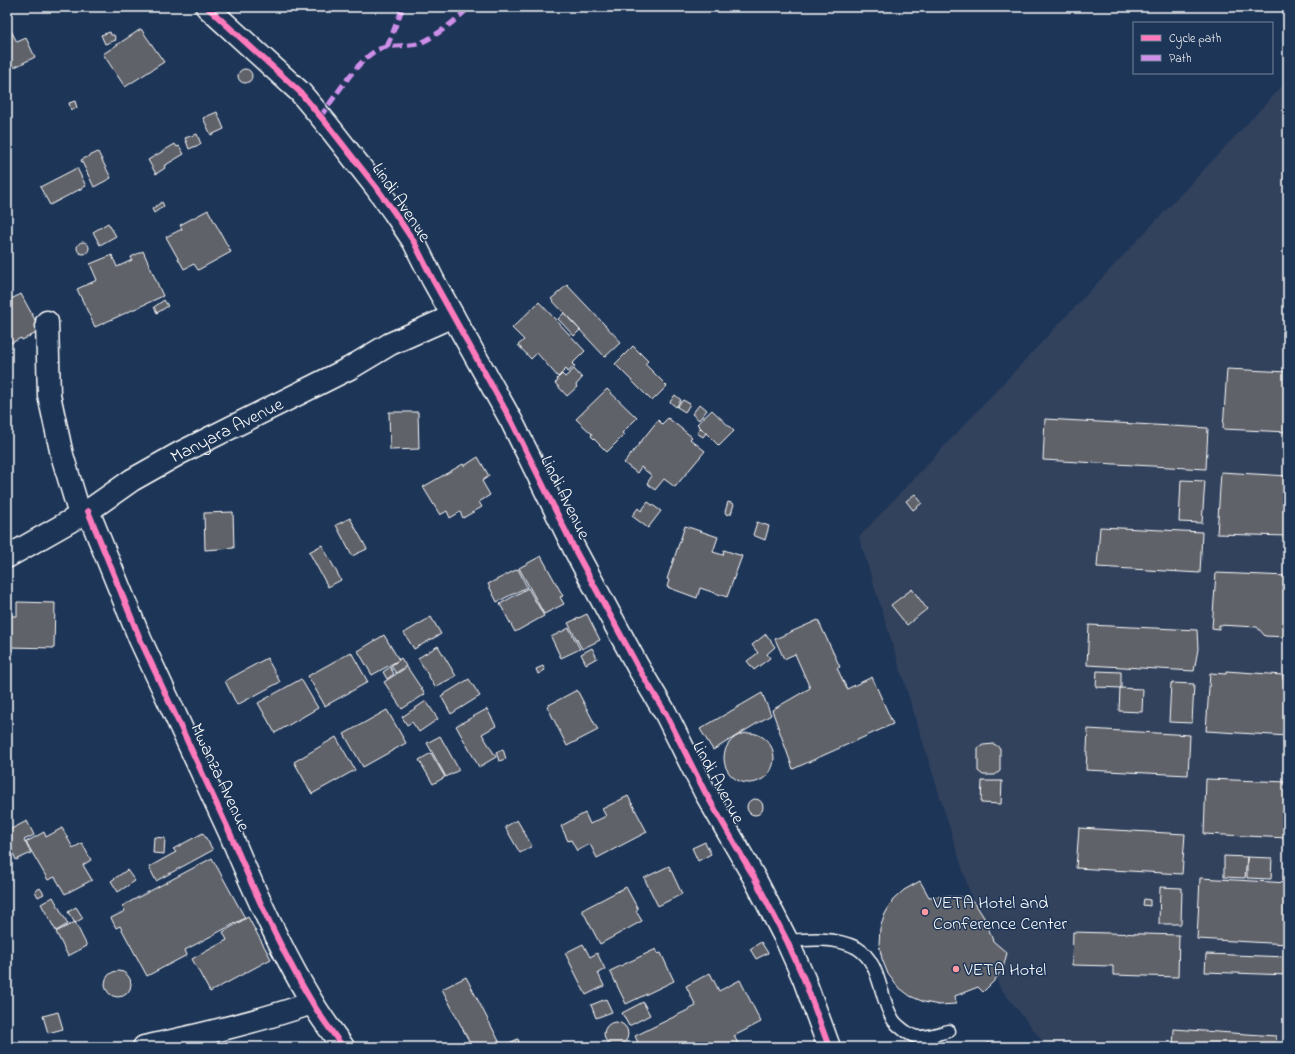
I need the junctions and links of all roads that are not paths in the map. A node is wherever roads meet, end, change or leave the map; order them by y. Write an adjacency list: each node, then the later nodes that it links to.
1 (207, 7): 2 (street, Lindi Avenue)
2 (453, 316): 4 (street, Manyara Avenue); 6 (street, Lindi Avenue)
3 (47, 322): 4 (street, Mwanza Avenue)
4 (84, 513): 5 (street, Manyara Avenue); 7 (street, Mwanza Avenue)
5 (7, 557)
6 (788, 941): 8 (lane); 11 (street, Lindi Avenue)
7 (312, 1003): 9 (street); 10 (street, Mwanza Avenue)
8 (949, 1031)
9 (144, 1047)
10 (343, 1047)
11 (829, 1047)

